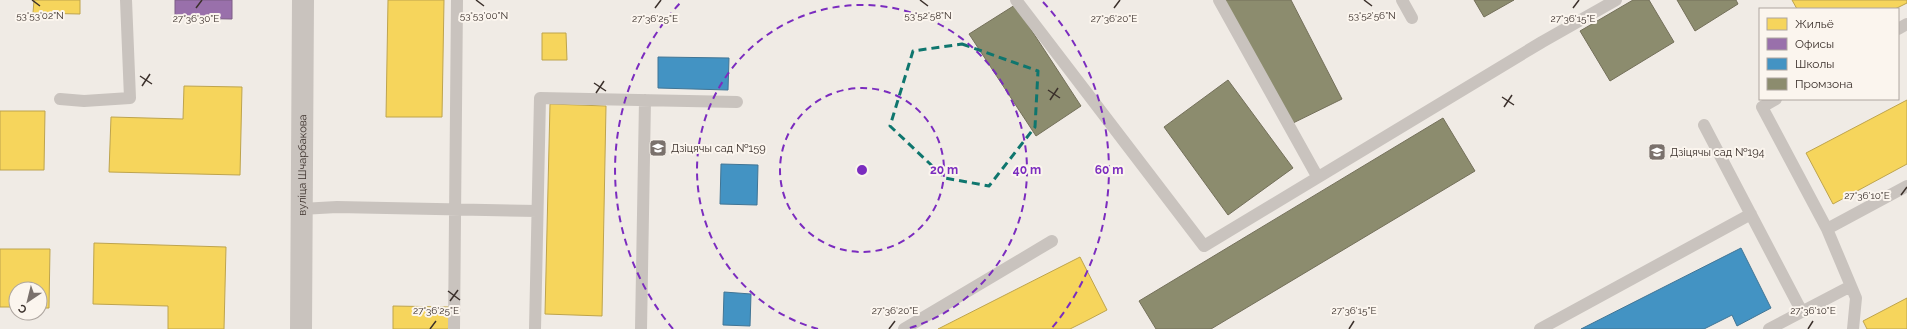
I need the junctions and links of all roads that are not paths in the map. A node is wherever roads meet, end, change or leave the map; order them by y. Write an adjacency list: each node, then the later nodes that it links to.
1 (126, 0): 9 (lane)
2 (303, 0): 16 (street, вуліца Шчарбакова)
3 (457, 0): 17 (lane)
4 (1016, 0): 14 (lane)
5 (1219, 0): 14 (lane)
6 (1402, 0): 8 (lane)
7 (1616, 0): 14 (lane)
8 (1412, 18)
9 (60, 98)
10 (645, 100): 12 (lane); 18 (lane); 27 (lane)
11 (1774, 100): 20 (lane)
12 (737, 102)
13 (1704, 125): 19 (lane)
14 (1317, 176)
15 (1907, 186): 20 (lane)
16 (301, 209): 17 (lane); 24 (street, вуліца Шчарбакова)
17 (455, 210): 18 (lane); 25 (lane)
18 (537, 211): 26 (lane)
19 (1751, 214): 23 (lane); 29 (lane)
20 (1827, 229): 22 (lane)
21 (1052, 241): 28 (lane)
22 (1850, 286): 23 (lane); 31 (lane)
23 (1802, 312): 30 (lane)
24 (302, 329)
25 (454, 329)
26 (535, 329)
27 (641, 329)
28 (904, 329)
29 (1540, 329)
30 (1769, 329)
31 (1853, 329)

